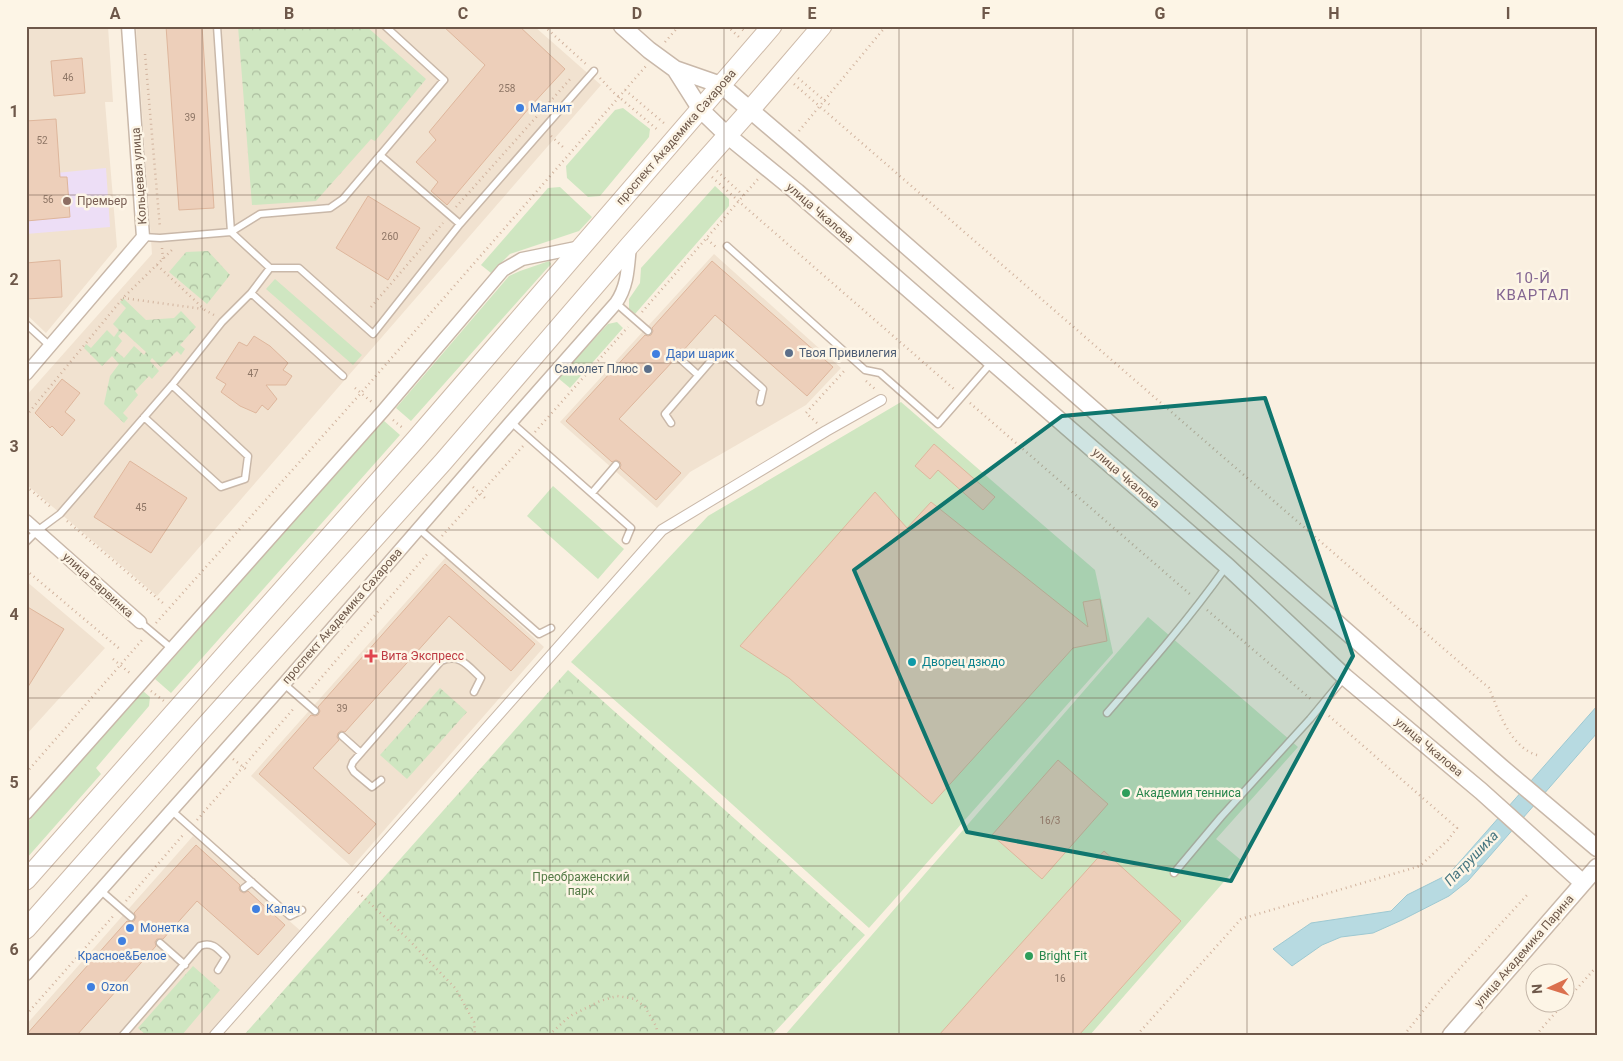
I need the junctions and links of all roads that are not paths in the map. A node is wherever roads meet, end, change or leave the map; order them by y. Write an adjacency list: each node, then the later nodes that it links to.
1 (128, 26): 16 (street, Кольцевая улица)
2 (217, 26): 15 (lane)
3 (385, 26): 13 (lane)
4 (622, 26): 7 (street, улица Чкалова)
5 (772, 26): 9 (main road, проспект Академика Сахарова)
6 (822, 26): 11 (main road)
7 (675, 69): 9 (street, улица Чкалова); 10 (street, улица Чкалова)
8 (594, 71): 14 (lane)
9 (720, 85): 10 (main road, проспект Академика Сахарова); 11 (street, улица Чкалова)
10 (700, 110): 12 (street, улица Чкалова); 19 (main road, проспект Академика Сахарова)
11 (750, 110): 12 (main road); 58 (street, улица Чкалова)
12 (727, 135): 17 (main road); 27 (street, улица Чкалова)
13 (380, 155): 14 (lane); 15 (lane)
14 (460, 224): 20 (lane)
15 (231, 232): 16 (lane); 20 (lane)
16 (143, 237): 25 (street, Кольцевая улица)
17 (630, 245): 22 (street, проспект Академика Сахарова); 68 (main road)
18 (727, 246): 27 (lane)
19 (581, 247): 47 (street); 61 (main road, проспект Академика Сахарова)
20 (270, 268): 21 (lane)
21 (251, 293): 30 (lane); 31 (lane)
22 (616, 303): 24 (lane); 35 (street, проспект Академика Сахарова)
23 (26, 324): 25 (lane)
24 (648, 331)
25 (50, 346): 28 (street, Кольцевая улица)
26 (677, 356): 29 (lane)
27 (992, 362): 44 (street, улица Чкалова)
28 (26, 374)
29 (698, 375): 33 (lane); 36 (lane)
30 (343, 376)
31 (172, 385): 34 (lane); 34 (lane)
32 (881, 400): 74 (street)
33 (760, 402)
34 (144, 417): 41 (lane)
35 (511, 422): 38 (lane); 40 (street, проспект Академика Сахарова)
36 (671, 423)
37 (616, 465): 38 (lane)
38 (592, 493): 42 (lane)
39 (26, 521): 41 (street, улица Барвинка)
40 (418, 528): 46 (lane); 49 (street, проспект Академика Сахарова)
41 (37, 530): 43 (lane); 45 (street, улица Барвинка)
42 (626, 540)
43 (26, 542)
44 (1227, 566): 48 (street, улица Чкалова); 52 (lane)
45 (140, 622): 47 (lane, улица Барвинка)
46 (550, 628)
47 (171, 648): 57 (street)
48 (1345, 677): 60 (lane); 63 (street, улица Чкалова)
49 (284, 684): 51 (lane); 56 (street, проспект Академика Сахарова)
50 (474, 692): 54 (lane)
51 (314, 711)
52 (1107, 713)
53 (342, 736): 54 (lane)
54 (361, 753): 55 (lane)
55 (381, 780)
56 (171, 810): 62 (lane); 65 (street, проспект Академика Сахарова)
57 (26, 813)
58 (1597, 848)
59 (1597, 867): 63 (street, улица Академика Парина)
60 (1174, 873)
61 (26, 880)
62 (252, 882): 64 (lane); 66 (lane)
63 (1583, 883): 75 (street, улица Академика Парина)
64 (244, 888)
65 (100, 890): 67 (lane); 72 (street, проспект Академика Сахарова)
66 (302, 910)
67 (130, 917)
68 (26, 929)
69 (160, 943): 70 (lane)
70 (185, 965): 71 (lane); 73 (lane)
71 (218, 970)
72 (26, 974)
73 (123, 1035)
74 (215, 1035)
75 (1451, 1035)

